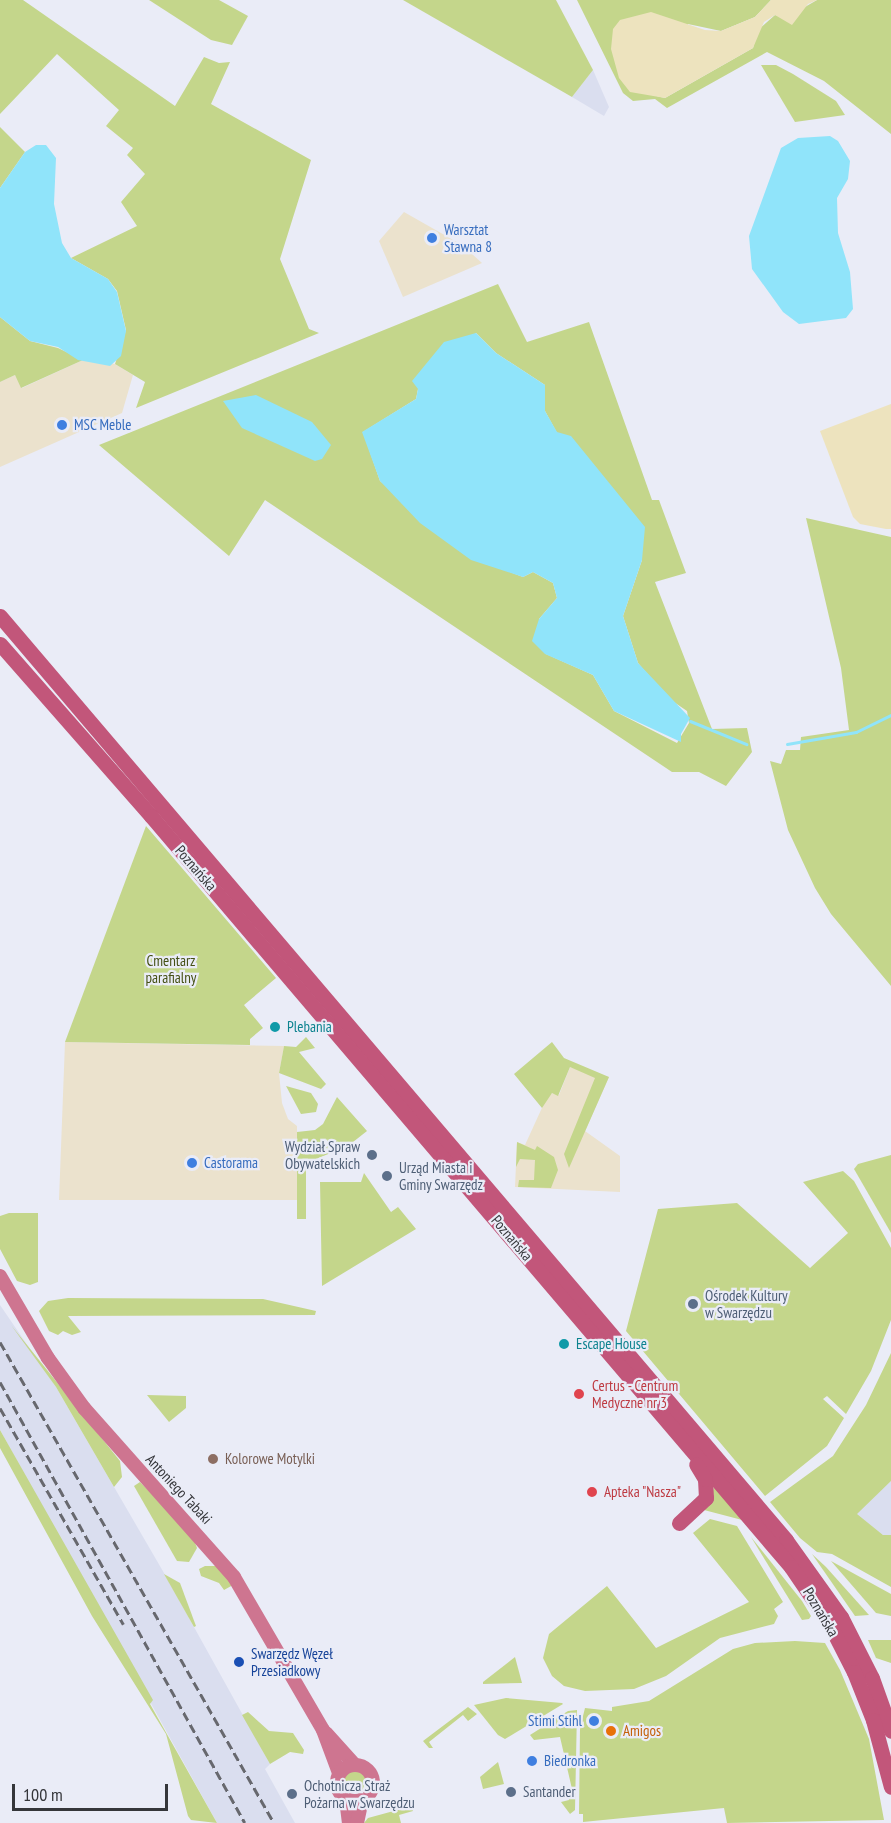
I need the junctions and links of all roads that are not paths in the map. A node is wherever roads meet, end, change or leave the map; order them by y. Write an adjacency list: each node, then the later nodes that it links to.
1 (0, 616): 6 (main road, Poznańska)
2 (0, 644): 4 (main road, Poznańska)
3 (0, 1276): 8 (street, Antoniego Tabaki)
4 (683, 1438): 5 (main road); 6 (main road, Poznańska)
5 (679, 1523)
6 (825, 1604): 7 (main road, Poznańska)
7 (856, 1659): 9 (main road, Poznańska); 12 (main road, Poznańska)
8 (323, 1730): 10 (street, Antoniego Tabaki); 11 (street, Antoniego Tabaki)
9 (891, 1731)
10 (354, 1764): 11 (street); 14 (street)
11 (339, 1773): 13 (street)
12 (891, 1787)
13 (346, 1799): 14 (street); 15 (street)
14 (362, 1800): 16 (street)
15 (349, 1823)
16 (357, 1823)

